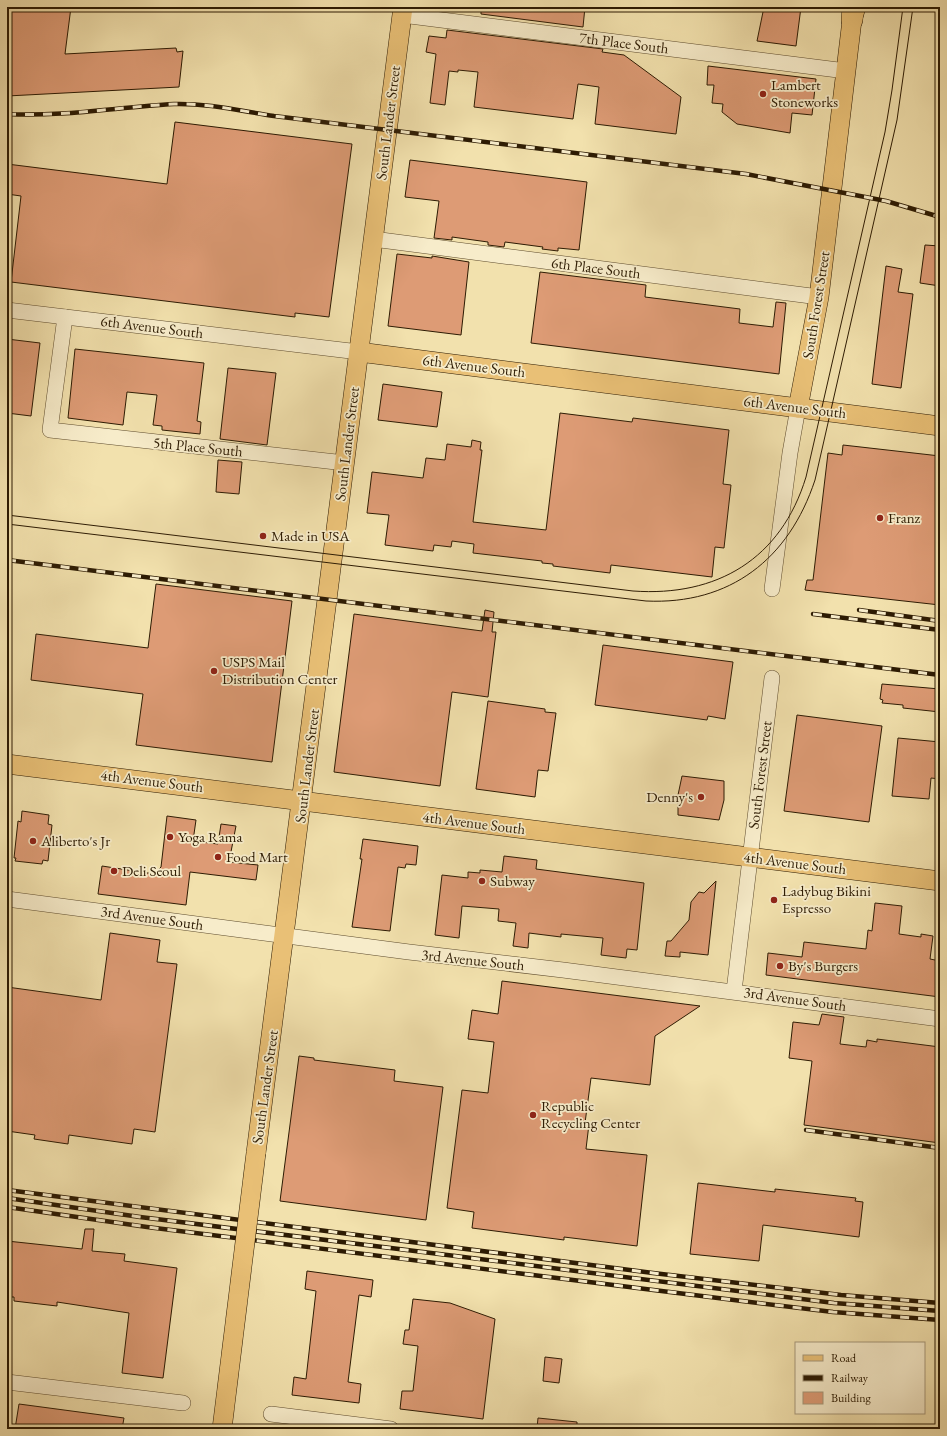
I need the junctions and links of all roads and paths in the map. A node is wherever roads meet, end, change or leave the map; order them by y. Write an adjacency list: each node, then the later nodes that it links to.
1 (853, 10): 3 (main road, South Forest Street)
2 (402, 11): 3 (street, 7th Place South); 4 (main road, South Lander Street)
3 (846, 71): 5 (main road, South Forest Street)
4 (373, 239): 5 (street, 6th Place South); 8 (main road, South Lander Street)
5 (819, 297): 9 (main road, South Forest Street)
6 (7, 310): 7 (street, 6th Avenue South)
7 (65, 317): 8 (street, 6th Avenue South); 11 (street, 5th Place South)
8 (359, 352): 9 (main road, 6th Avenue South); 11 (main road, South Lander Street)
9 (798, 408): 10 (main road, 6th Avenue South); 12 (street, South Forest Street)
10 (940, 426)
11 (345, 463): 15 (main road, South Lander Street)
12 (772, 589)
13 (772, 678): 16 (street, South Forest Street)
14 (7, 764): 15 (main road, 4th Avenue South)
15 (302, 801): 16 (main road, 4th Avenue South); 19 (main road, South Lander Street)
16 (751, 858): 17 (main road, 4th Avenue South); 20 (street, South Forest Street)
17 (940, 881)
18 (7, 899): 19 (street, 3rd Avenue South)
19 (285, 935): 20 (street, 3rd Avenue South); 25 (main road, South Lander Street, bridge)
20 (734, 991): 21 (street, 3rd Avenue South)
21 (940, 1018)
22 (7, 1382): 23 (street)
23 (183, 1403)
24 (271, 1414): 26 (street)
25 (222, 1429)
26 (391, 1429)

